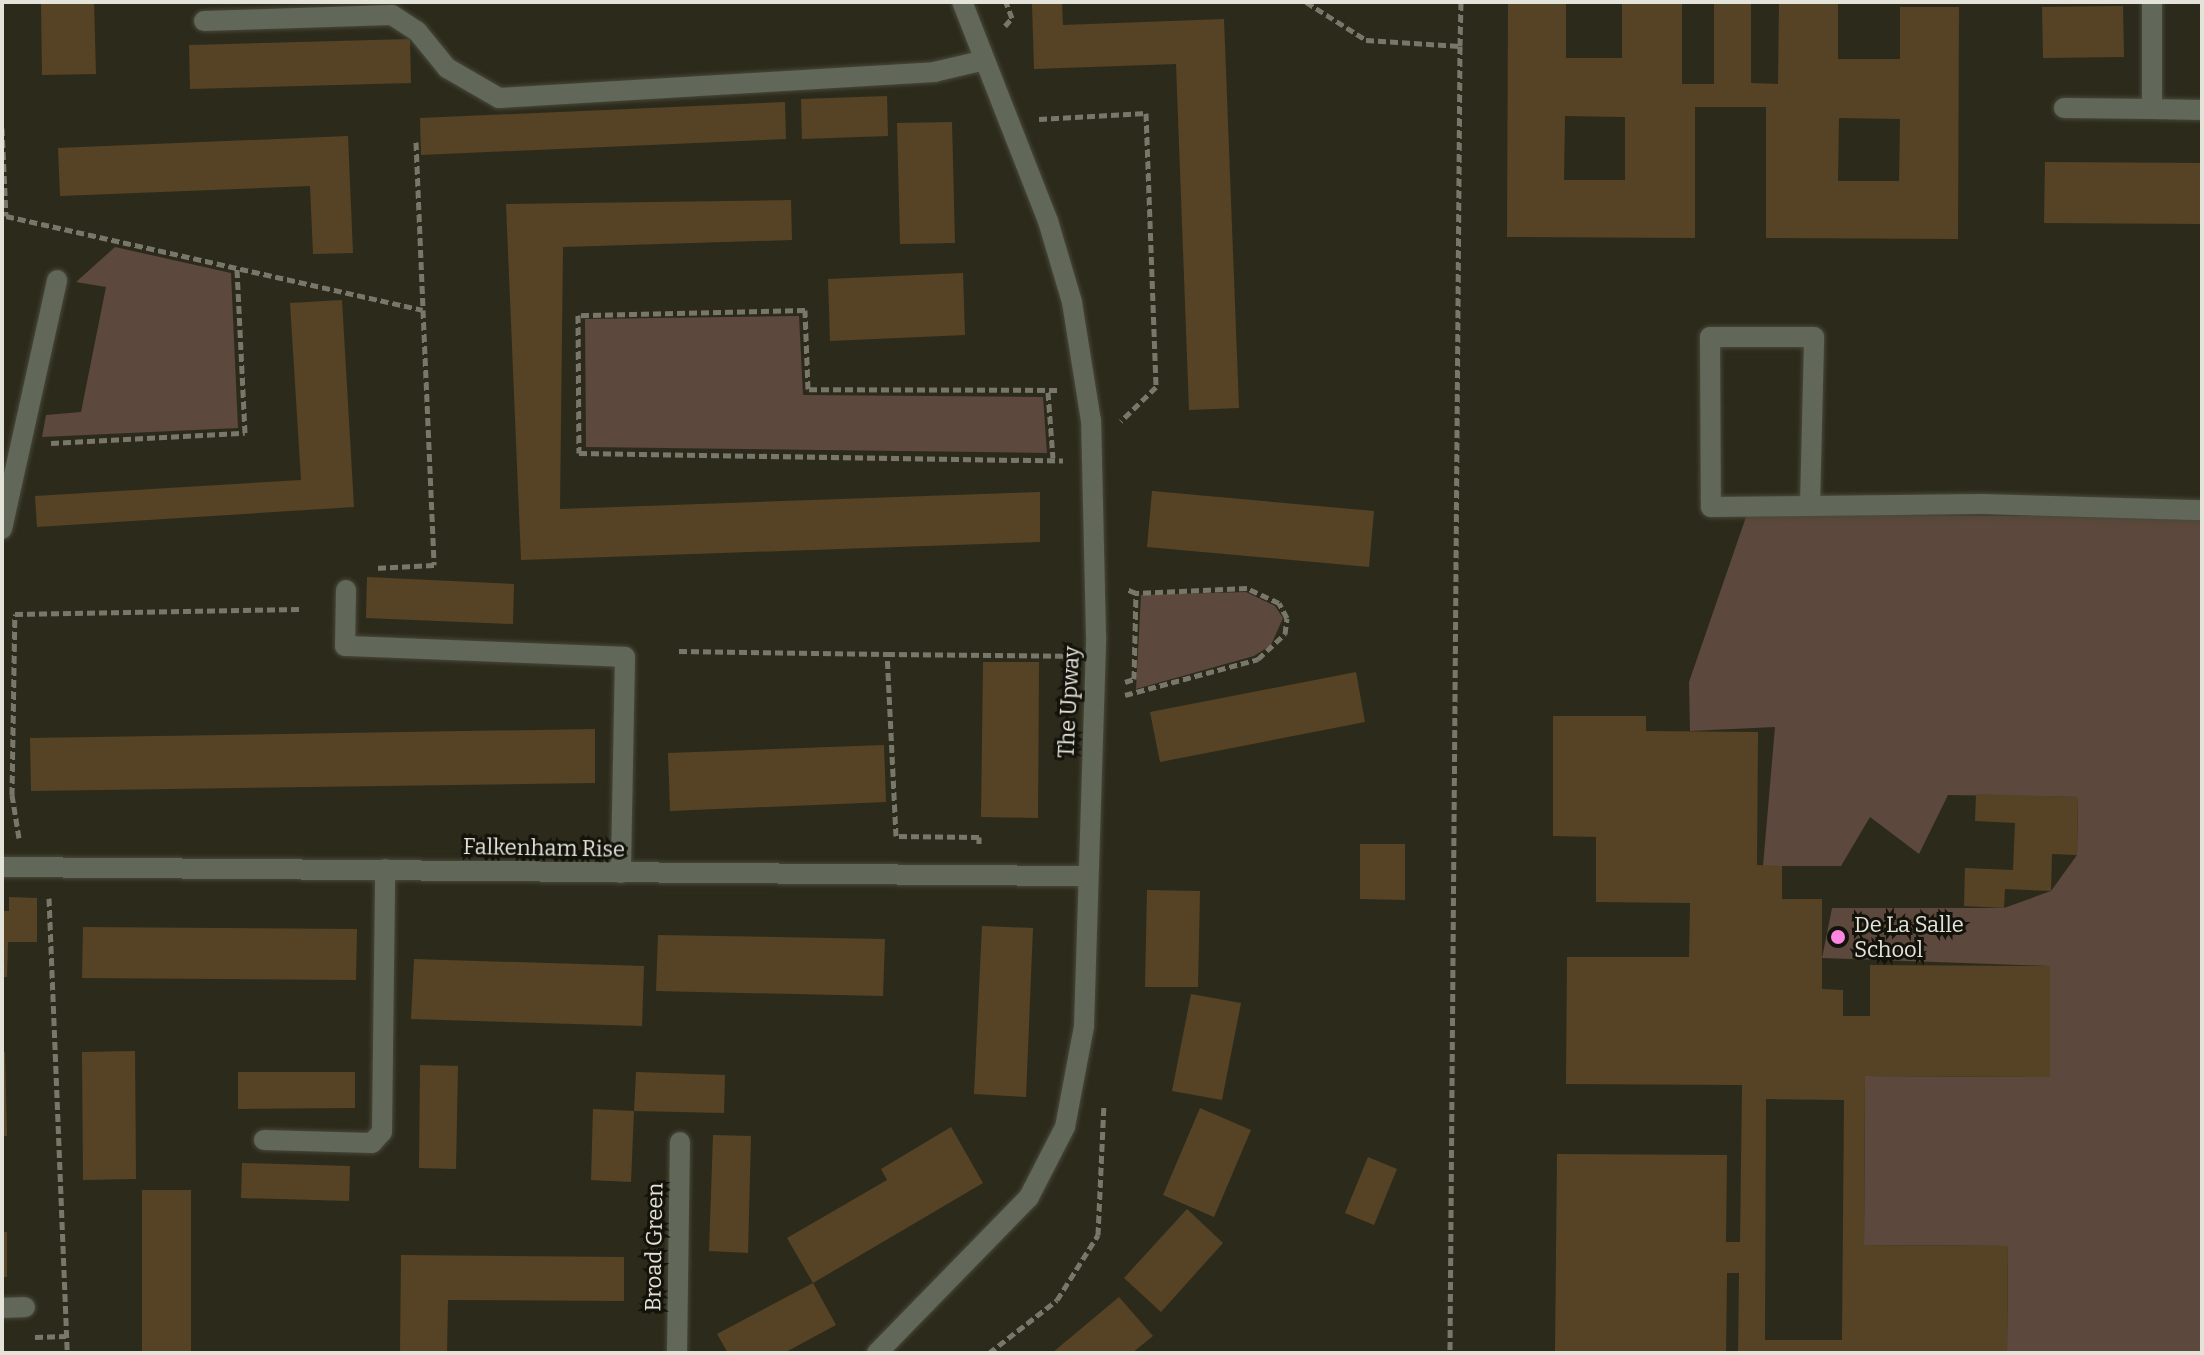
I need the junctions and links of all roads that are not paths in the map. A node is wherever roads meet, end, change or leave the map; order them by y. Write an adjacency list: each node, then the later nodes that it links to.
1 (962, 2): 4 (street, The Upway)
2 (2152, 2): 6 (street)
3 (204, 21): 4 (street)
4 (985, 60): 16 (street, The Upway)
5 (2064, 108): 6 (street)
6 (2152, 109): 7 (street)
7 (2202, 110)
8 (57, 280): 11 (street)
9 (1810, 506): 9 (street); 10 (street)
10 (2202, 510)
11 (2, 529)
12 (346, 590): 15 (street)
13 (2, 867): 14 (street, Falkenham Rise)
14 (385, 869): 15 (street, Falkenham Rise); 17 (street)
15 (621, 873): 16 (street, Falkenham Rise)
16 (1085, 876): 22 (street, The Upway)
17 (264, 1140)
18 (680, 1142): 21 (street, Broad Green)
19 (25, 1307): 20 (street)
20 (2, 1308)
21 (677, 1353)
22 (877, 1353)

